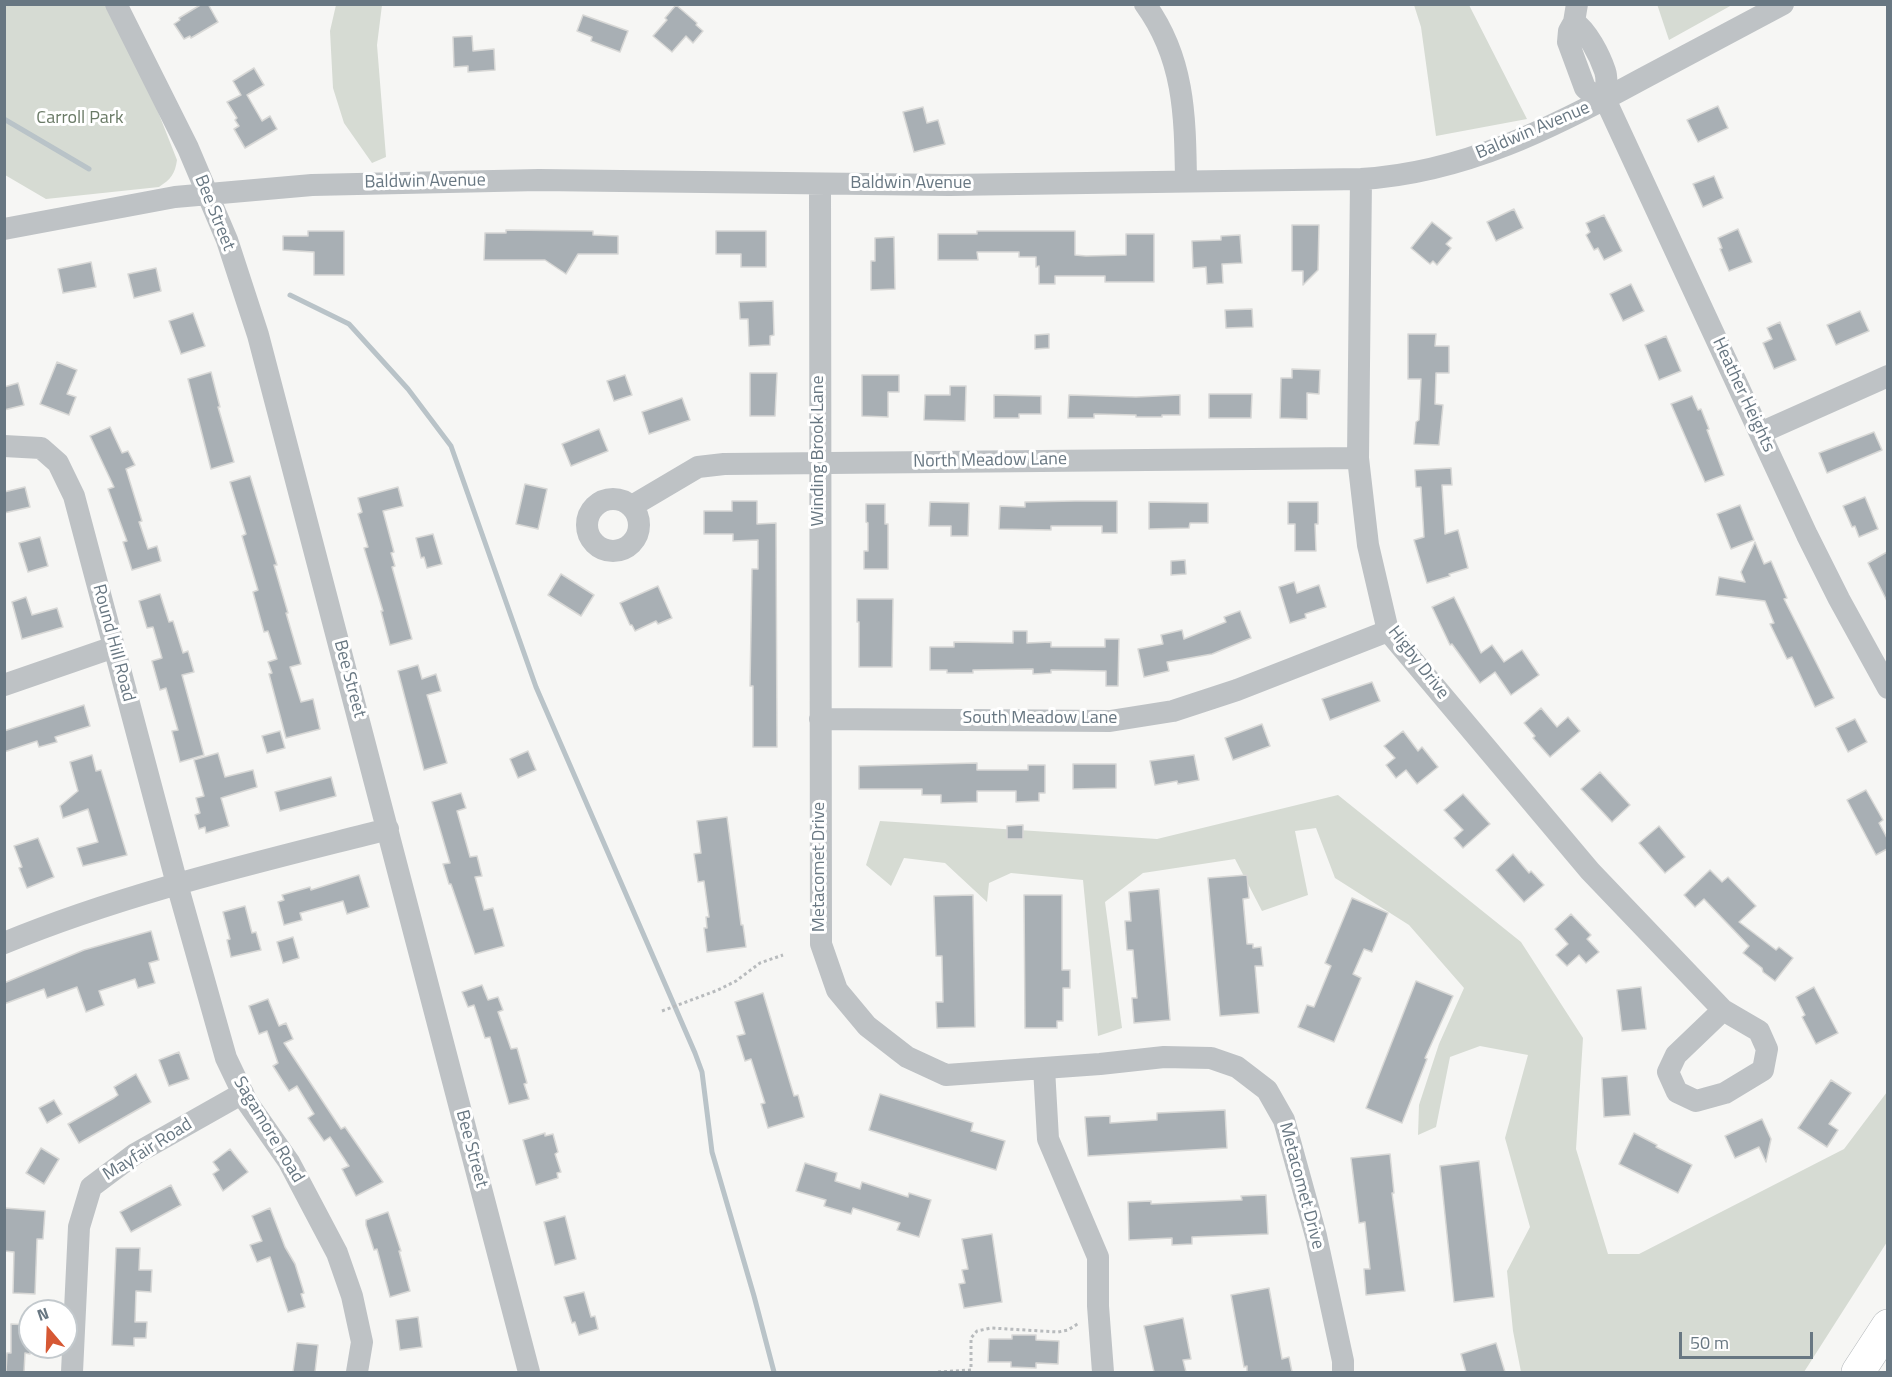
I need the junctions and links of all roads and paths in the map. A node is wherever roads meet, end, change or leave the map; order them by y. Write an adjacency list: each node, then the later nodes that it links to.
1 (116, 4): 9 (street, Bee Street)
2 (1145, 4): 7 (street)
3 (1783, 4): 5 (street, Baldwin Avenue)
4 (1576, 13): 5 (street)
5 (1605, 99): 6 (street, Baldwin Avenue); 12 (street, Heather Heights)
6 (1361, 179): 7 (street, Baldwin Avenue); 14 (street, Higby Drive)
7 (1186, 181): 8 (street, Baldwin Avenue)
8 (819, 184): 9 (street, Baldwin Avenue); 15 (street, Winding Brook Lane)
9 (207, 194): 10 (street, Baldwin Avenue); 22 (street, Bee Street)
10 (4, 229)
11 (1887, 376): 12 (street)
12 (1760, 433): 20 (street, Heather Heights)
13 (4, 446): 18 (street, Round Hill Road)
14 (1358, 458): 15 (street, North Meadow Lane); 17 (street, Higby Drive)
15 (819, 463): 16 (street, North Meadow Lane); 21 (street, Winding Brook Lane)
16 (632, 506)
17 (1388, 631): 21 (street, South Meadow Lane); 26 (street, Higby Drive)
18 (114, 646): 19 (street); 23 (street, Round Hill Road)
19 (4, 685)
20 (1887, 688)
21 (820, 718): 28 (street, Metacomet Drive)
22 (388, 829): 23 (street); 34 (street, Bee Street)
23 (177, 884): 24 (street); 29 (street, Sagamore Road)
24 (4, 943)
25 (783, 955): 27 (path)
26 (1723, 1010): 26 (street, Higby Drive)
27 (662, 1011)
28 (1044, 1068): 30 (street); 37 (street, Metacomet Drive)
29 (243, 1093): 32 (street, Mayfair Road); 33 (street, Sagamore Road)
30 (1098, 1312): 35 (path); 36 (street)
31 (1887, 1326): 38 (highway)
32 (72, 1372)
33 (357, 1372)
34 (529, 1372)
35 (938, 1372)
36 (1103, 1372)
37 (1343, 1372)
38 (1858, 1372)

